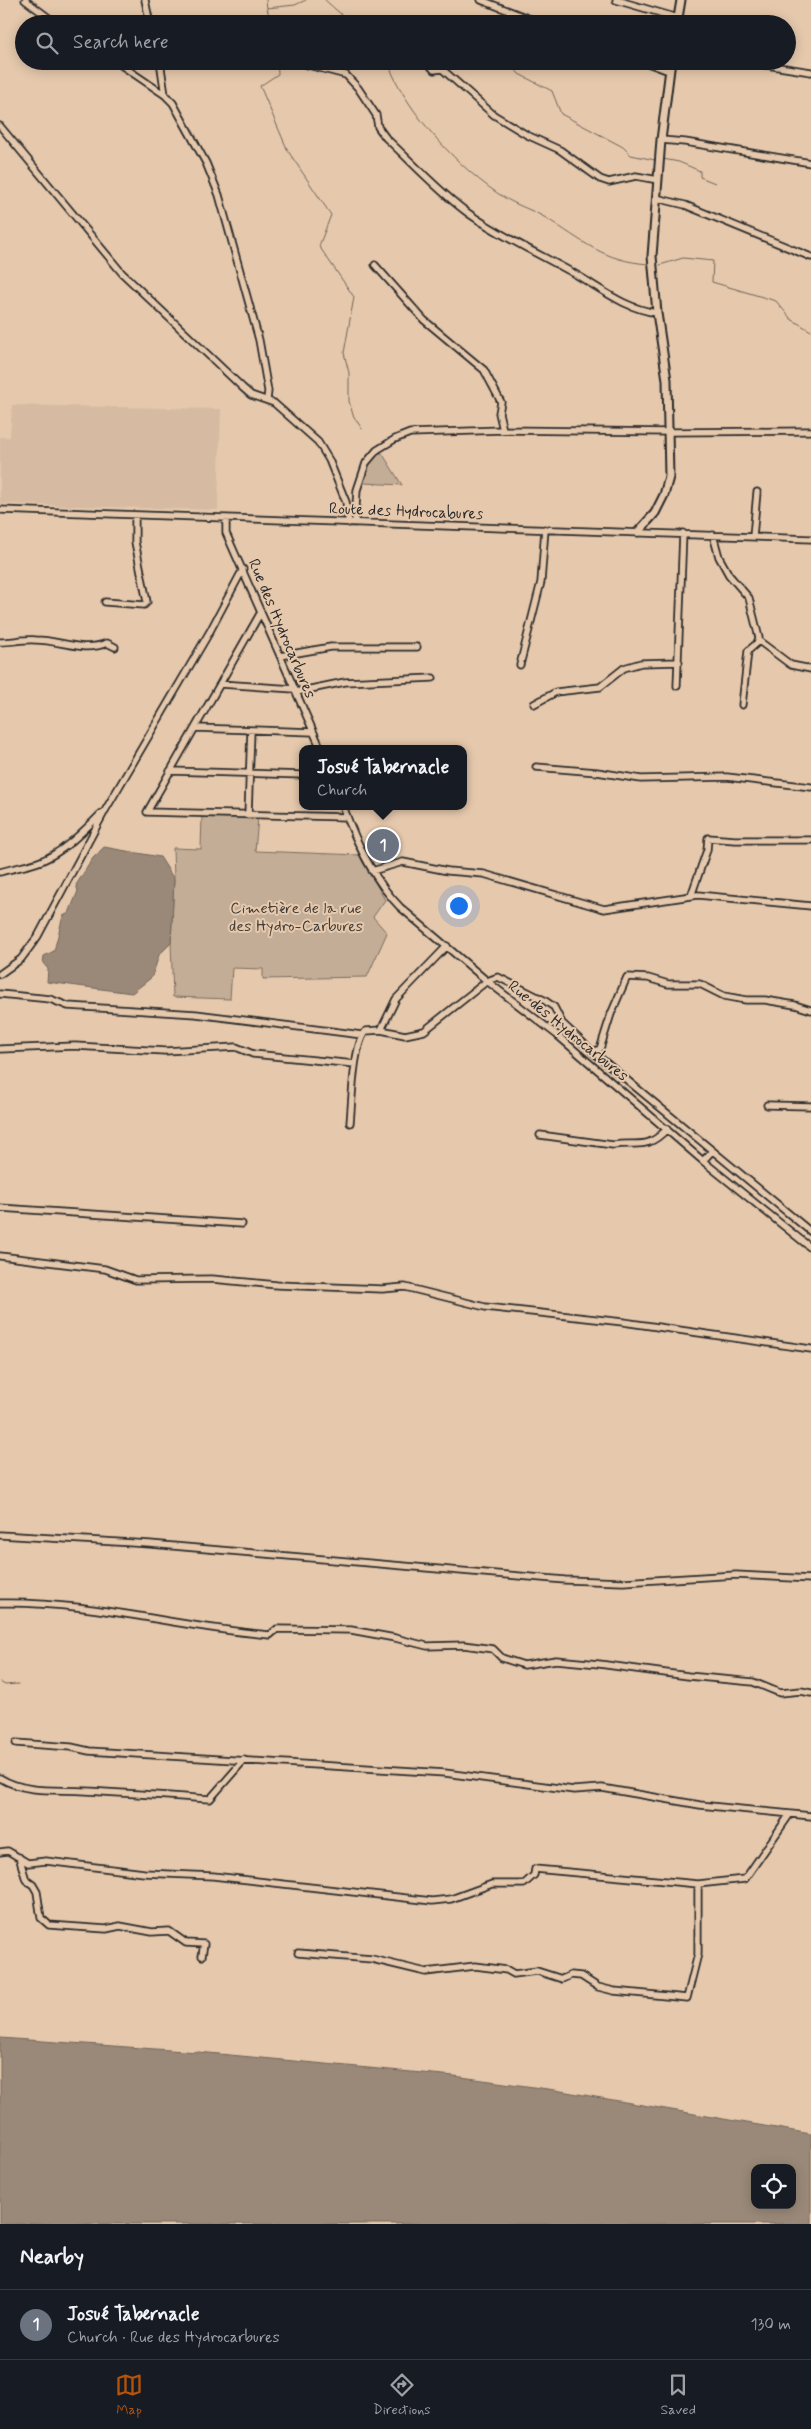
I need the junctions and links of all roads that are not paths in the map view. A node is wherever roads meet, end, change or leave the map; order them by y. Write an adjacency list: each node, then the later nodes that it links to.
1 (25, 0): 6 (street)
2 (145, 0): 7 (street)
3 (481, 0): 8 (street)
4 (616, 0): 9 (street)
5 (681, 0): 10 (street)
6 (45, 15)
7 (148, 15)
8 (520, 15)
9 (660, 15)
10 (678, 15)
11 (128, 70): 18 (street)
12 (161, 70): 18 (street)
13 (327, 70): 26 (street)
14 (443, 70): 22 (street)
15 (796, 70): 17 (street)
16 (669, 71): 20 (street)
17 (811, 72)
18 (165, 95): 27 (street)
19 (0, 126): 27 (street)
20 (661, 140): 21 (street); 22 (street)
21 (811, 162)
22 (658, 180): 23 (street)
23 (656, 198): 24 (street); 26 (street)
24 (811, 256)
25 (375, 265): 28 (street)
26 (657, 313): 30 (street)
27 (267, 400): 35 (street)
28 (503, 430): 30 (street); 35 (street)
29 (811, 431): 30 (street)
30 (669, 432): 37 (street)
31 (757, 492): 40 (street)
32 (0, 510): 33 (street, Route des Hydrocabures)
33 (135, 515): 34 (street, Route des Hydrocabures); 43 (street)
34 (226, 518): 35 (street, Route des Hydrocabures); 42 (street, Rue des Hydrocarbures)
35 (352, 523): 36 (street, Route des Hydrocabures)
36 (544, 529): 37 (street, Route des Hydrocabures); 51 (street)
37 (638, 532): 38 (street, Route des Hydrocabures)
38 (683, 533): 39 (street, Route des Hydrocabures); 50 (street)
39 (714, 535): 40 (street, Route des Hydrocabures); 45 (street)
40 (753, 536): 41 (street, Route des Hydrocabures)
41 (811, 539)
42 (242, 569): 44 (street, Rue des Hydrocarbures); 68 (street)
43 (105, 602)
44 (261, 612): 49 (street, Rue des Hydrocarbures); 54 (street)
45 (759, 641): 52 (street); 58 (street)
46 (0, 642): 47 (street)
47 (115, 647)
48 (417, 647): 49 (street)
49 (280, 656): 56 (street, Rue des Hydrocarbures)
50 (679, 662): 55 (street); 57 (street)
51 (520, 665)
52 (811, 669)
53 (433, 678): 56 (street)
54 (220, 684): 56 (street); 59 (street)
55 (677, 686)
56 (295, 690): 61 (street, Rue des Hydrocarbures)
57 (534, 704)
58 (742, 705)
59 (195, 728): 60 (street); 64 (street)
60 (251, 730): 61 (street); 65 (street)
61 (313, 732): 62 (street, Rue des Hydrocarbures)
62 (318, 745)
63 (536, 767): 67 (street)
64 (170, 771): 65 (street); 70 (street)
65 (251, 772): 66 (street); 70 (street)
66 (299, 774)
67 (811, 787)
68 (106, 809): 74 (street); 78 (street)
69 (345, 810): 71 (street, Rue des Hydrocarbures)
70 (248, 815): 71 (street)
71 (347, 817): 73 (street, Rue des Hydrocarbures)
72 (811, 840): 75 (street)
73 (372, 871): 75 (street); 77 (street, Rue des Hydrocarbures)
74 (0, 872)
75 (692, 896): 76 (street)
76 (811, 906)
77 (447, 946): 79 (street, Rue des Hydrocarbures); 82 (street)
78 (0, 974)
79 (487, 981): 82 (street); 85 (street); 90 (street, Rue des Hydrocarbures)
80 (0, 994): 83 (street)
81 (811, 1010): 85 (street)
82 (381, 1030): 83 (street)
83 (362, 1035): 86 (street)
84 (0, 1049): 86 (street)
85 (593, 1052): 92 (street)
86 (355, 1064): 89 (street)
87 (766, 1105): 88 (street)
88 (811, 1106)
89 (350, 1123)
90 (667, 1129): 91 (street); 93 (street, Rue des Hydrocarbures)
91 (540, 1134)
92 (712, 1151): 93 (street); 96 (street)
93 (703, 1161): 97 (street, Rue des Hydrocarbures)
94 (0, 1208): 95 (street)
95 (242, 1224)
96 (811, 1232)
97 (811, 1248)
98 (0, 1256): 99 (street)
99 (811, 1349)
100 (0, 1535): 101 (street)
101 (811, 1579)
102 (0, 1603): 103 (street)
103 (811, 1693)
104 (16, 1743): 105 (street)
105 (244, 1760): 106 (street); 107 (street)
106 (0, 1778)
107 (790, 1814): 108 (street); 111 (street)
108 (811, 1816)
109 (0, 1852): 110 (street)
110 (19, 1857): 111 (street); 113 (street)
111 (698, 1884): 112 (street)
112 (298, 1953)
113 (202, 1956)

